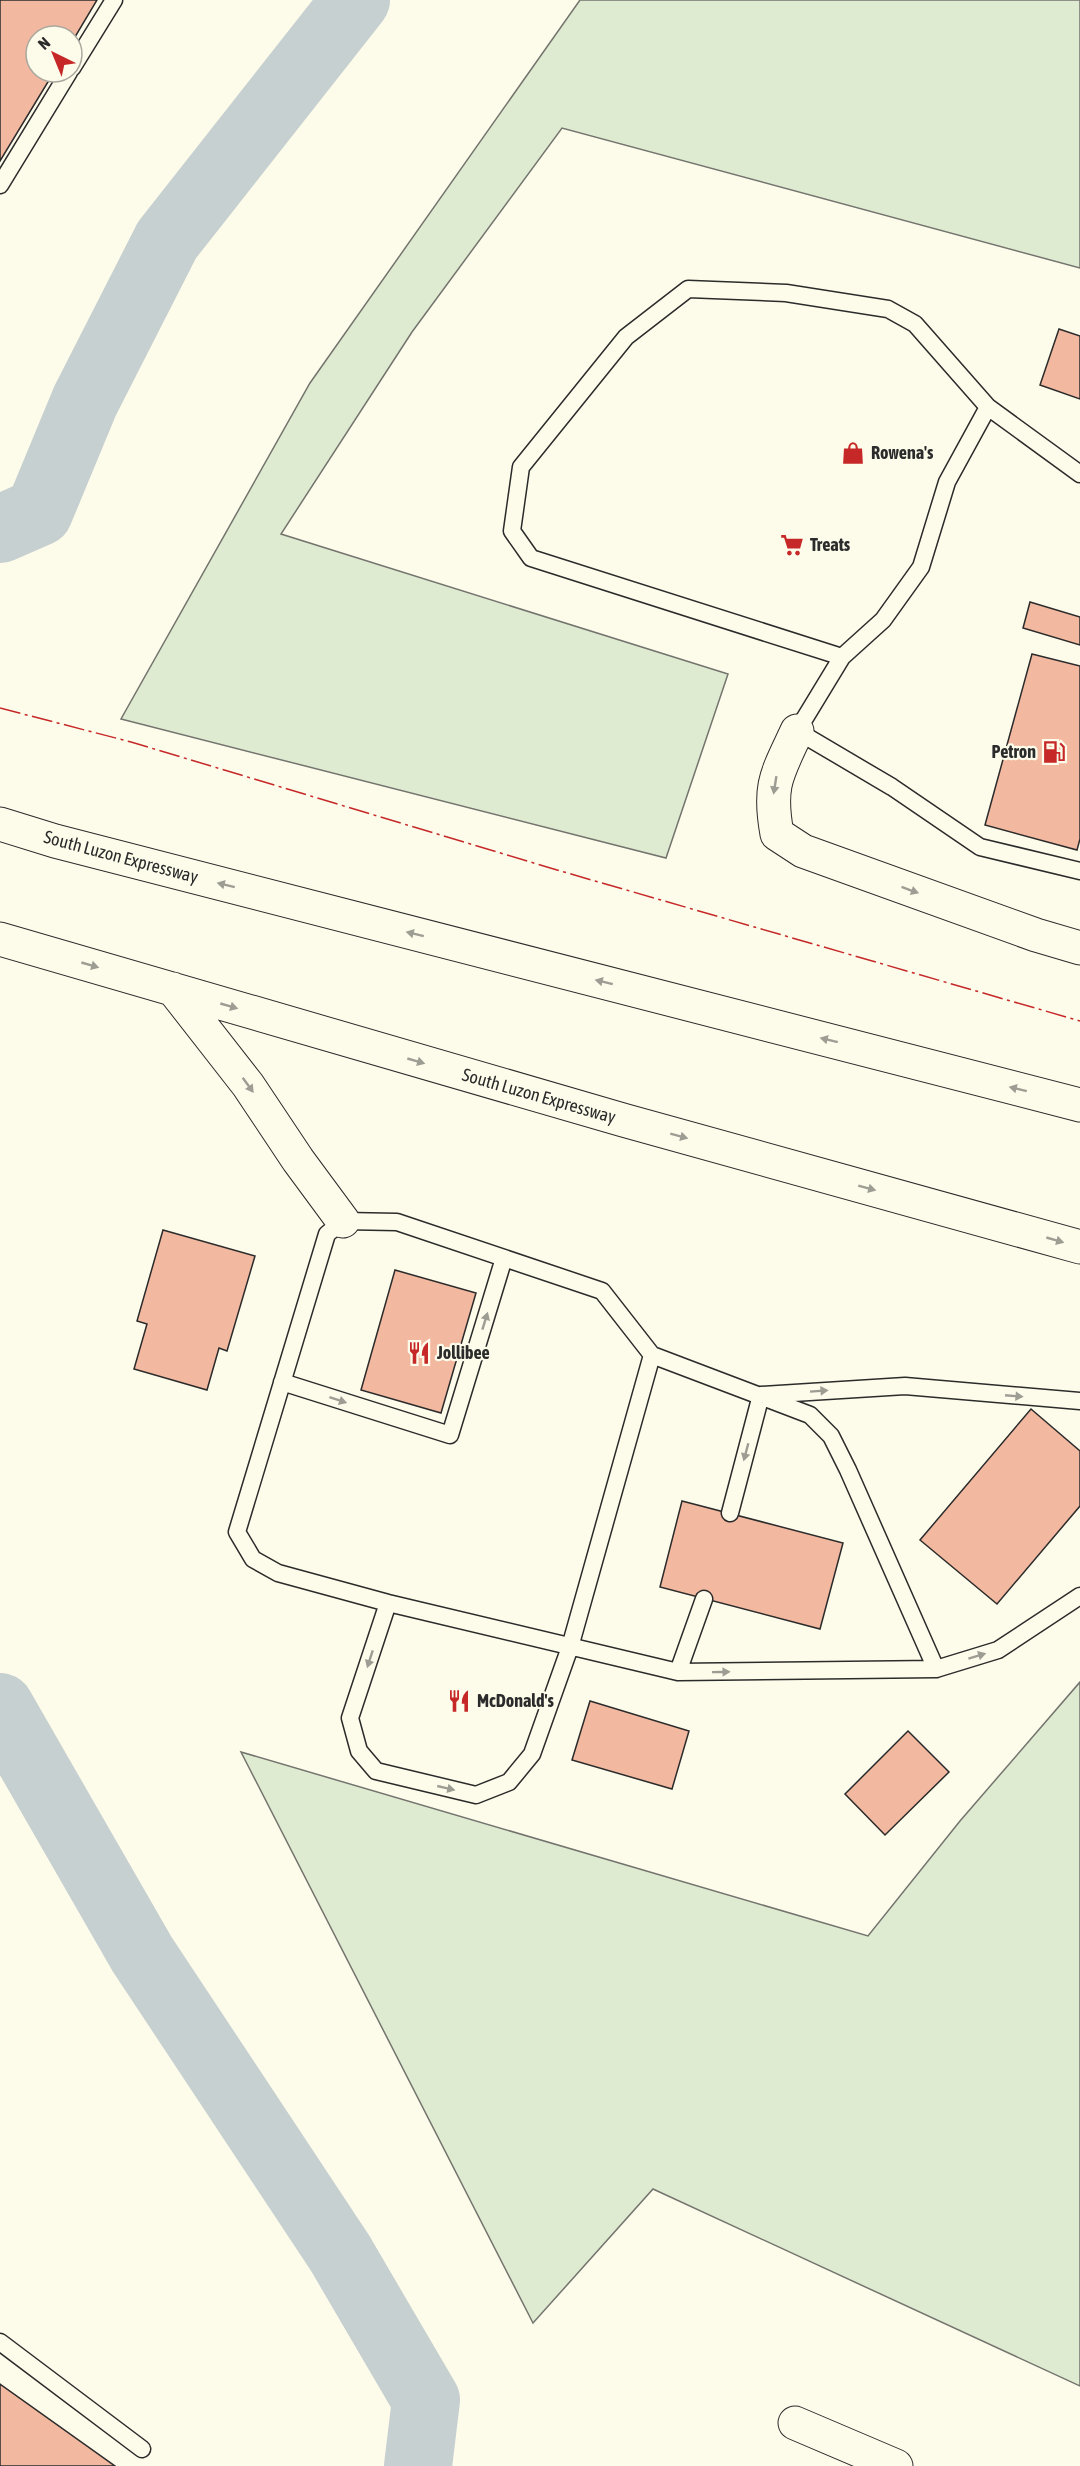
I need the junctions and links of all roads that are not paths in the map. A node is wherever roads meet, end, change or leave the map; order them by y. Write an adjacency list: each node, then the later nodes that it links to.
1 (114, 0): 2 (lane)
2 (84, 49)
3 (62, 84): 4 (lane)
4 (0, 185)
5 (988, 407): 6 (lane); 7 (lane); 7 (lane)
6 (1080, 474)
7 (842, 657): 8 (lane)
8 (797, 731): 10 (lane); 12 (main road, one-way to 12)
9 (0, 824): 14 (main road, South Luzon Expressway, one-way to 9)
10 (1080, 870)
11 (0, 939): 13 (main road, South Luzon Expressway, one-way to 13)
12 (1080, 948)
13 (172, 989): 15 (main road, one-way to 15); 16 (main road, South Luzon Expressway, one-way to 16)
14 (1078, 1104)
15 (343, 1221): 17 (lane); 19 (lane)
16 (1080, 1247)
17 (504, 1258): 18 (lane); 19 (lane, one-way to 17)
18 (652, 1355): 20 (lane); 26 (lane)
19 (282, 1382): 25 (lane)
20 (761, 1395): 21 (lane, one-way to 21); 22 (lane, one-way to 22); 27 (lane)
21 (1080, 1401)
22 (730, 1513)
23 (1080, 1596): 27 (lane, one-way to 23)
24 (704, 1599): 28 (lane)
25 (388, 1603): 26 (lane); 26 (lane, one-way to 26)
26 (570, 1647): 28 (lane)
27 (936, 1669): 28 (lane, one-way to 27)
28 (678, 1672)
29 (0, 2342): 31 (lane)
30 (795, 2423): 32 (main road)
31 (142, 2449)
32 (896, 2466)

